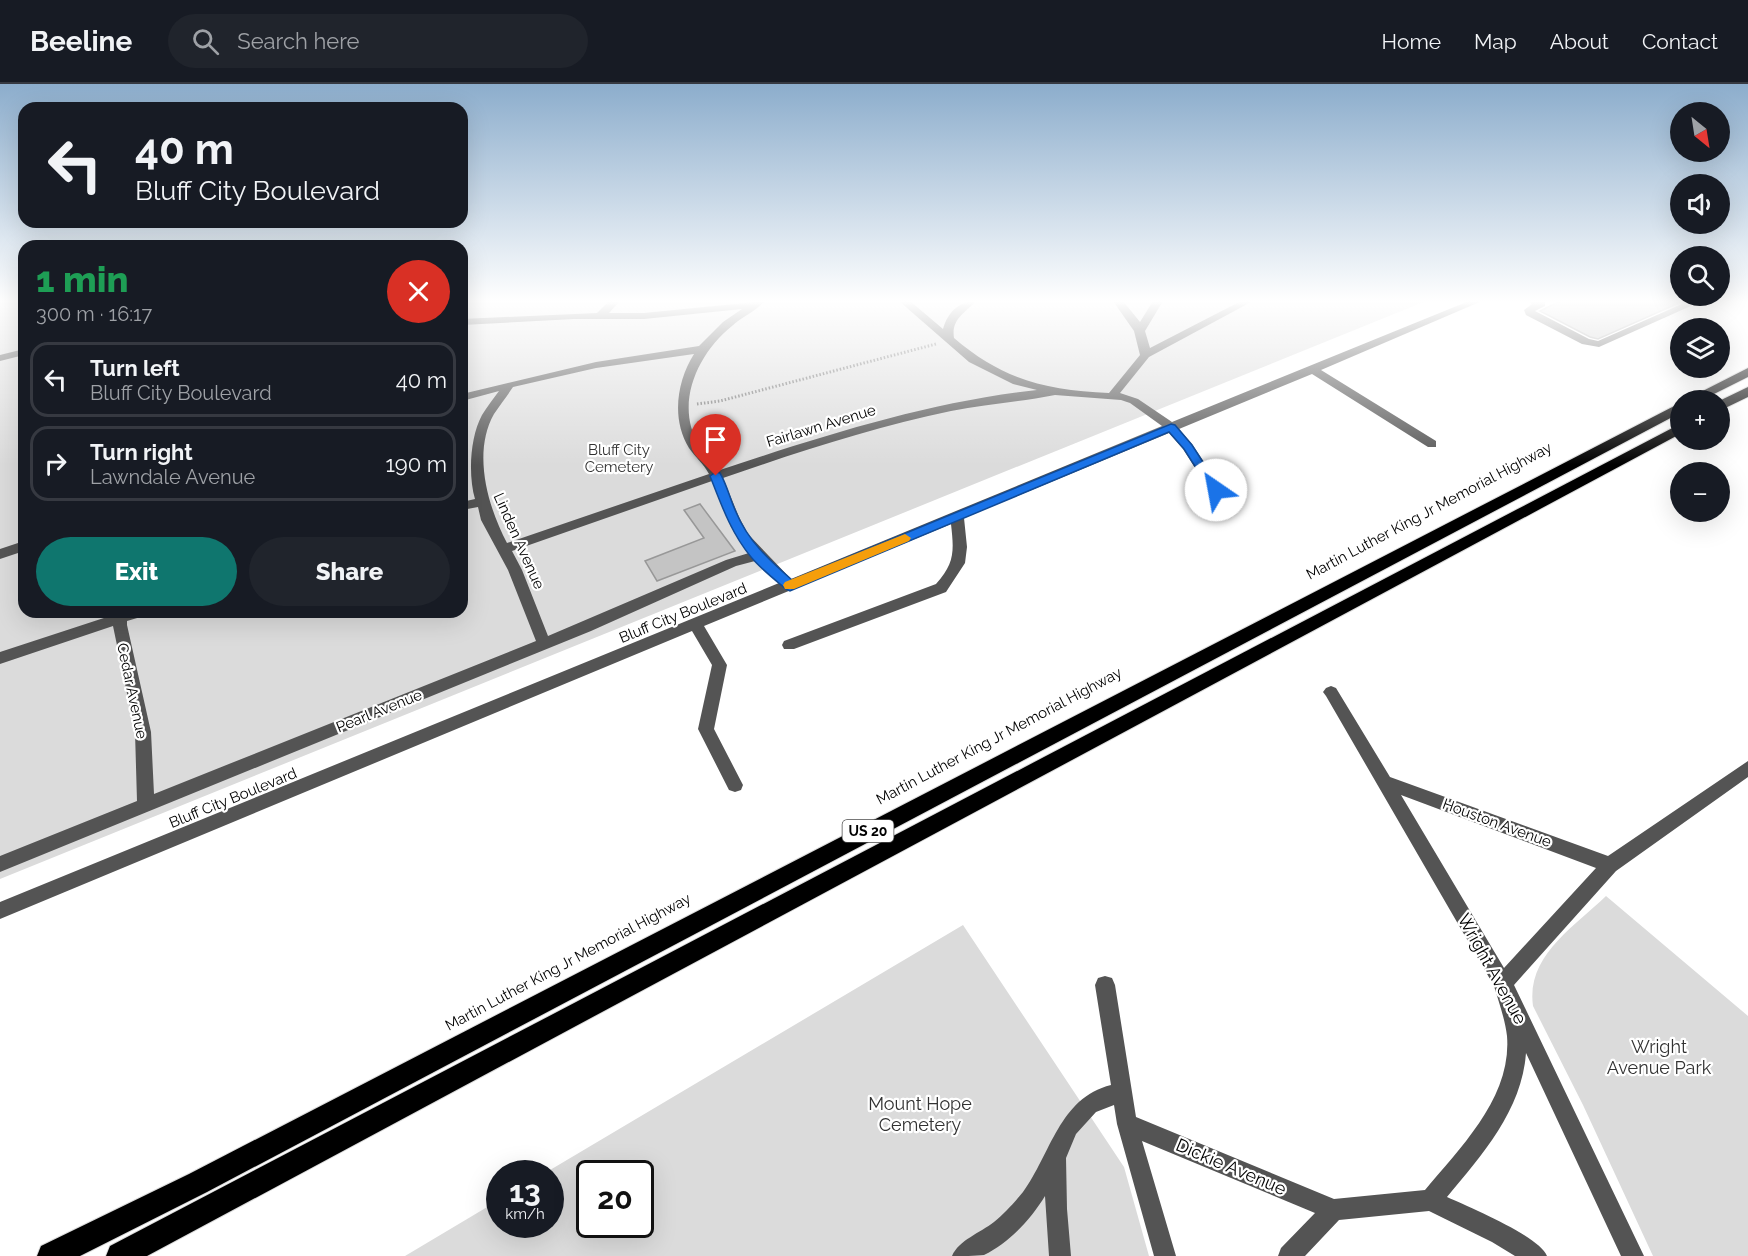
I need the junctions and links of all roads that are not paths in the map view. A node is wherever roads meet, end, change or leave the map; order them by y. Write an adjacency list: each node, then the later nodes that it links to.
1 (1145, 355): 13 (street)
2 (655, 356): 8 (street)
3 (698, 356): 19 (street)
4 (970, 356): 11 (street)
5 (1344, 356): 6 (street, Bluff City Boulevard)
6 (1312, 369): 16 (street, Bluff City Boulevard); 18 (street)
7 (1748, 372): 9 (highway)
8 (508, 385): 12 (street); 20 (street, Linden Avenue)
9 (1712, 390)
10 (1748, 391): 14 (highway)
11 (1052, 392): 13 (street); 19 (street, Fairlawn Avenue)
12 (468, 396)
13 (1112, 396): 16 (street)
14 (1730, 401)
15 (1670, 412): 50 (highway, Martin Luther King Jr Memorial Highway / US 20)
16 (1171, 427): 21 (street); 23 (street, Bluff City Boulevard)
17 (1670, 433): 51 (highway, US 20)
18 (1432, 444)
19 (716, 476): 25 (street, Fairlawn Avenue); 27 (street)
20 (481, 502): 22 (street); 25 (street, Linden Avenue)
21 (1225, 504)
22 (468, 505)
23 (957, 516): 28 (street, Bluff City Boulevard); 33 (street)
24 (18, 548): 26 (street)
25 (504, 549): 32 (street, Linden Avenue)
26 (0, 554)
27 (756, 556): 28 (street); 32 (street, Pearl Avenue)
28 (790, 586): 31 (street, Bluff City Boulevard)
29 (111, 618): 34 (street)
30 (119, 618): 39 (street, Cedar Avenue)
31 (696, 625): 38 (street); 42 (street, Bluff City Boulevard)
32 (544, 644): 39 (street, Pearl Avenue)
33 (789, 645)
34 (0, 658)
35 (1331, 692): 37 (street, Wright Avenue)
36 (1748, 768): 41 (street)
37 (1384, 782): 41 (street, Houston Avenue); 43 (street, Wright Avenue)
38 (735, 785)
39 (145, 806): 40 (street, Pearl Avenue)
40 (0, 864)
41 (1610, 865): 43 (street)
42 (0, 911)
43 (1503, 983): 48 (street); 57 (street, Wright Avenue)
44 (1104, 985): 45 (street)
45 (1123, 1095): 46 (street); 47 (street)
46 (1127, 1124): 49 (street, Dickie Avenue); 54 (street)
47 (1057, 1155): 52 (street); 53 (street)
48 (1430, 1200): 49 (street); 56 (street)
49 (1334, 1210): 55 (street)
50 (51, 1256)
51 (120, 1256)
52 (963, 1256)
53 (1060, 1256)
54 (1165, 1256)
55 (1288, 1256)
56 (1536, 1256)
57 (1633, 1256)

